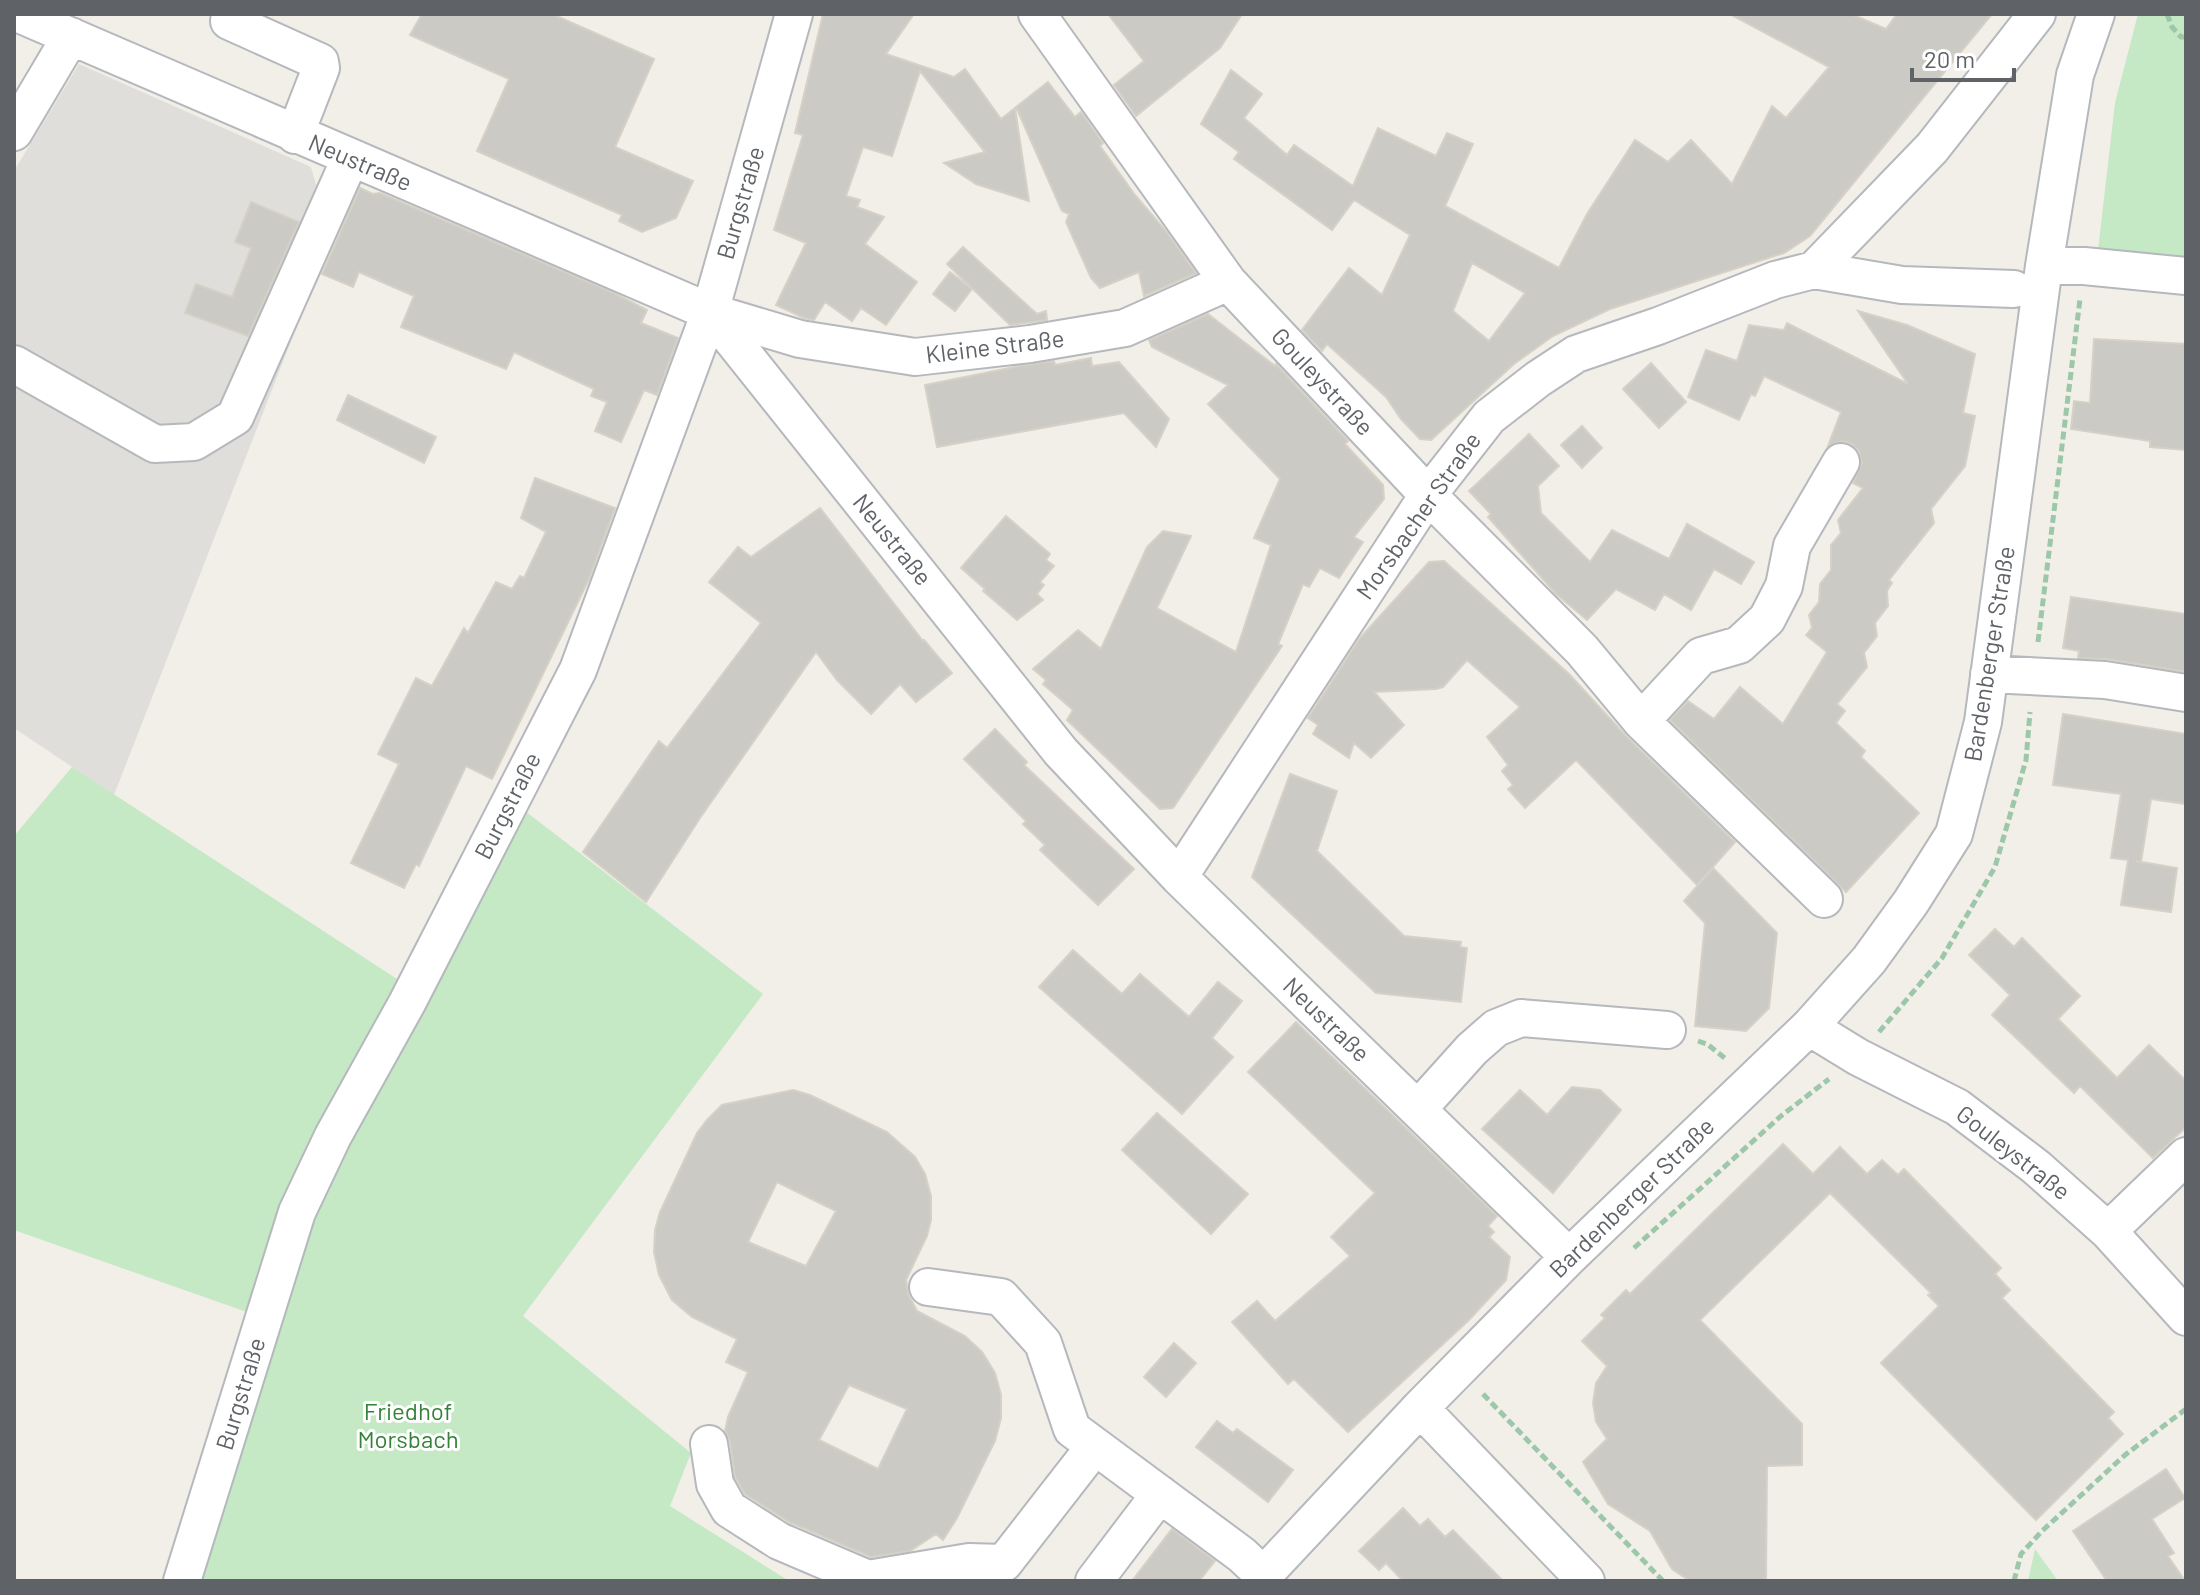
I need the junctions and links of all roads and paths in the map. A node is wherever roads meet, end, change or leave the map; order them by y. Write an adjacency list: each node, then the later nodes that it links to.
1 (19, 14): 8 (street, Neustraße)
2 (794, 14): 18 (street, Burgstraße)
3 (1037, 14): 16 (street, Gouleystraße)
4 (2037, 14): 14 (street)
5 (2096, 14): 13 (street, Bardenberger Straße)
6 (2167, 14): 9 (path)
7 (229, 21): 11 (street)
8 (71, 36): 10 (street); 11 (street, Neustraße)
9 (2186, 37)
10 (14, 132)
11 (295, 135): 12 (street, Neustraße)
12 (350, 159): 18 (street, Neustraße); 19 (street)
13 (2044, 266): 15 (street); 22 (street, Bardenberger Straße)
14 (1814, 270): 17 (street, Morsbacher Straße); 21 (street, Morsbacher Straße)
15 (2186, 276)
16 (1228, 282): 18 (street, Kleine Straße); 21 (street, Gouleystraße)
17 (2014, 289)
18 (710, 312): 25 (street, Neustraße); 46 (street, Burgstraße)
19 (14, 364)
20 (1841, 462): 24 (street)
21 (1428, 495): 24 (street, Gouleystraße); 25 (street, Morsbacher Straße)
22 (1989, 674): 23 (street); 27 (street, Bardenberger Straße)
23 (2186, 693)
24 (1641, 721): 26 (street, Gouleystraße)
25 (1179, 877): 32 (street, Neustraße)
26 (1824, 899)
27 (1809, 1027): 30 (street, Gouleystraße); 36 (street, Bardenberger Straße)
28 (1667, 1030): 32 (street)
29 (1707, 1044): 31 (path)
30 (1858, 1057): 34 (street, Gouleystraße); 35 (path)
31 (1729, 1062)
32 (1418, 1109): 36 (street, Neustraße)
33 (2186, 1156): 34 (street)
34 (2108, 1231): 38 (street, Gouleystraße)
35 (1630, 1251)
36 (1569, 1257): 40 (street, Bardenberger Straße)
37 (928, 1287): 43 (street)
38 (2186, 1317)
39 (1479, 1391): 49 (path)
40 (1420, 1408): 45 (street, Bardenberger Straße); 48 (street)
41 (2186, 1409): 50 (path)
42 (709, 1444): 43 (street)
43 (1095, 1446): 44 (street)
44 (1160, 1494): 45 (street); 47 (street)
45 (1260, 1578)
46 (182, 1581)
47 (1094, 1581)
48 (1586, 1581)
49 (1663, 1581)
50 (2014, 1581)

